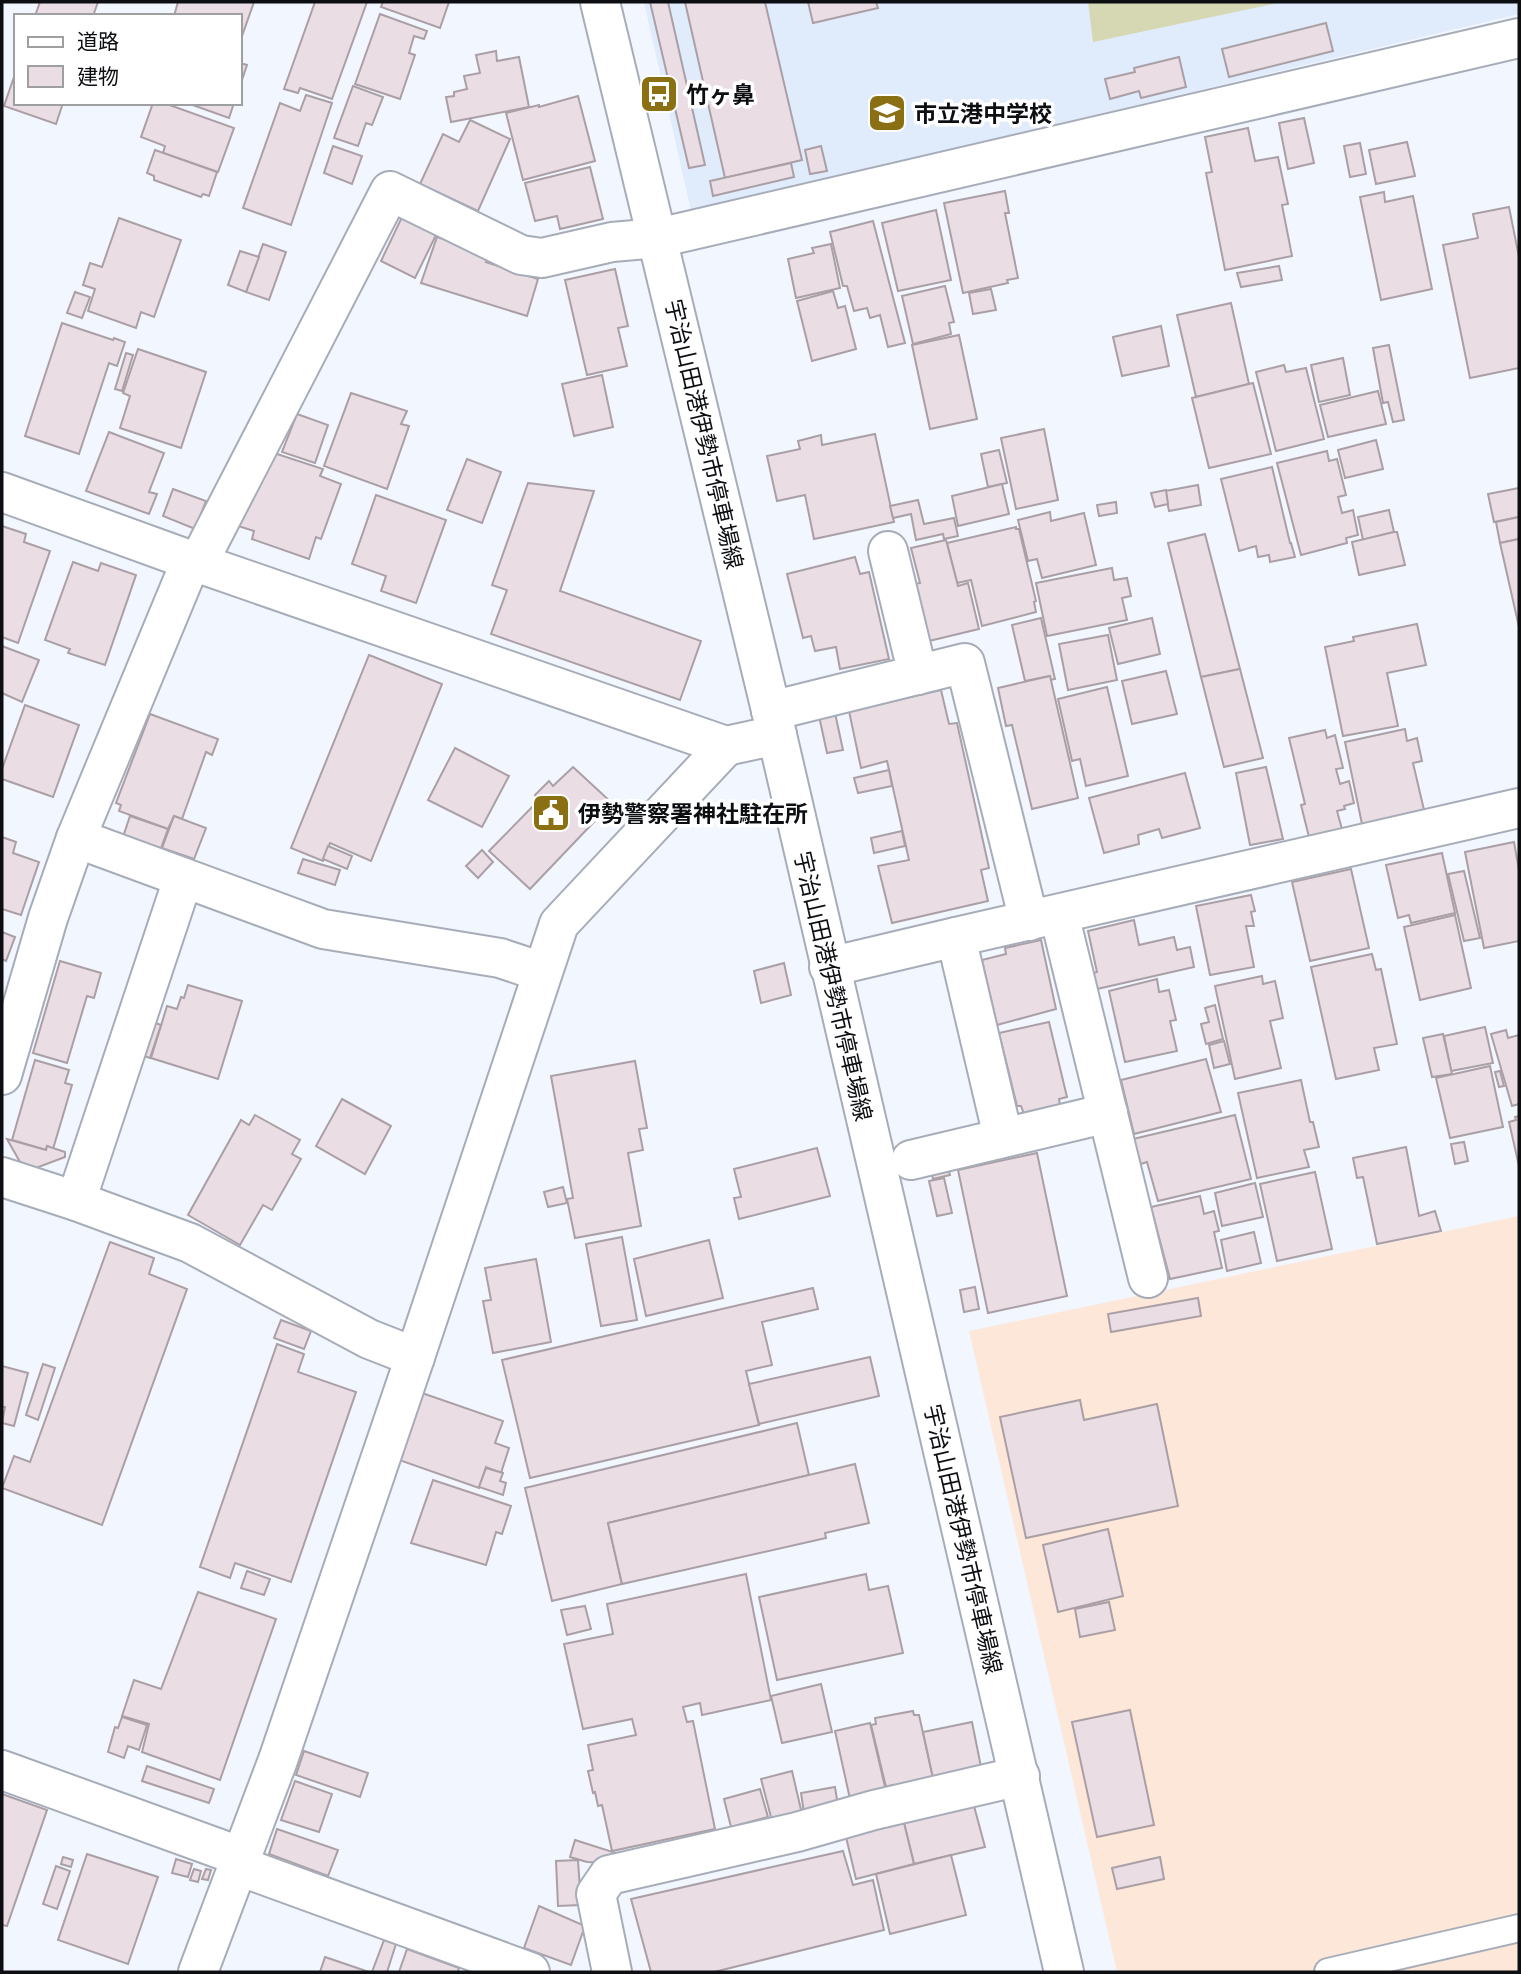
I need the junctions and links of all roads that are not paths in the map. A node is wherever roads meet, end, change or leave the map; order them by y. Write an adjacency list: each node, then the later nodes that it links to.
1 (600, 2): 3 (street, 宇治山田港伊勢市停車場線)
2 (1519, 38): 3 (street)
3 (658, 238): 6 (street); 8 (street, 宇治山田港伊勢市停車場線)
4 (2, 492): 6 (street)
5 (888, 551): 7 (street)
6 (195, 562): 9 (street); 11 (street)
7 (918, 675): 8 (street); 13 (street)
8 (774, 723): 9 (street); 15 (street, 宇治山田港伊勢市停車場線)
9 (726, 746): 16 (street)
10 (1519, 808): 13 (street)
11 (76, 838): 12 (street); 17 (street)
12 (183, 878): 16 (street); 22 (street)
13 (1044, 918): 14 (street); 18 (street)
14 (956, 937): 15 (street); 19 (street)
15 (829, 967): 26 (street, 宇治山田港伊勢市停車場線)
16 (542, 972): 24 (street)
17 (5, 1054)
18 (1108, 1113): 19 (street); 23 (street)
19 (1003, 1137): 20 (street)
20 (911, 1160)
21 (2, 1177): 22 (street)
22 (76, 1201): 24 (street)
23 (1147, 1278)
24 (415, 1357): 27 (street)
25 (2, 1770): 27 (street)
26 (1020, 1776): 31 (street); 32 (street, 宇治山田港伊勢市停車場線)
27 (240, 1861): 29 (street); 30 (street)
28 (1519, 1928): 33 (lane)
29 (198, 1972)
30 (530, 1972)
31 (612, 1972)
32 (1064, 1972)
33 (1328, 1972)

